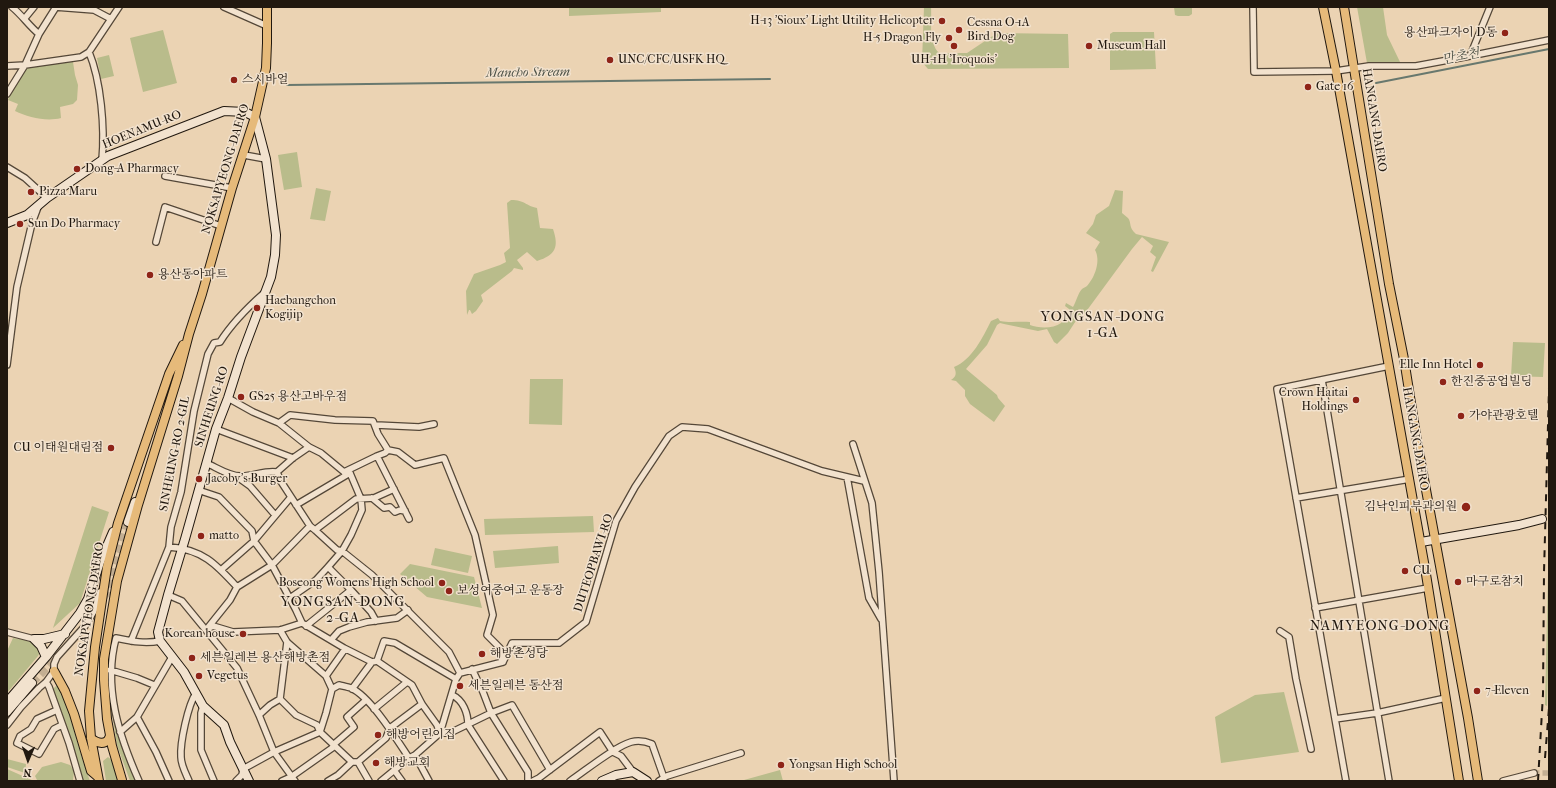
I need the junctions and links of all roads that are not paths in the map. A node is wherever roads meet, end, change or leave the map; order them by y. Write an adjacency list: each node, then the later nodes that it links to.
1 (12, 7): 11 (street)
2 (34, 7): 11 (street)
3 (56, 7): 12 (street); 14 (street)
4 (119, 7): 12 (street)
5 (224, 7): 13 (street)
6 (267, 7): 13 (main road, NOKSAPYEONG-DAERO)
7 (1253, 7): 21 (street)
8 (1323, 7): 21 (main road, HANGANG-DAERO)
9 (1344, 7): 20 (main road, HANGANG-DAERO)
10 (1490, 7): 17 (street)
11 (24, 18): 14 (street)
12 (111, 19): 16 (street)
13 (267, 26): 23 (main road, NOKSAPYEONG-DAERO)
14 (39, 34): 18 (street)
15 (1549, 40): 17 (street)
16 (89, 52): 18 (street); 26 (street)
17 (1470, 56): 20 (street)
18 (25, 65): 19 (street); 22 (street)
19 (7, 66)
20 (1353, 70): 21 (street); 75 (main road, HANGANG-DAERO)
21 (1336, 71): 39 (main road, HANGANG-DAERO)
22 (7, 94)
23 (255, 117): 24 (main road, NOKSAPYEONG-DAERO); 25 (main road, SINHEUNG-RO); 26 (main road, HOENAMU-RO)
24 (244, 155): 25 (street); 29 (main road, NOKSAPYEONG-DAERO)
25 (266, 159): 35 (main road, SINHEUNG-RO)
26 (102, 160): 30 (main road, HOENAMU-RO)
27 (7, 167): 30 (street)
28 (165, 176): 29 (street)
29 (232, 188): 33 (main road, NOKSAPYEONG-DAERO)
30 (47, 198): 31 (main road, HOENAMU-RO)
31 (40, 204): 32 (main road, HOENAMU-RO); 37 (street)
32 (7, 223)
33 (221, 226): 34 (street); 36 (main road, NOKSAPYEONG-DAERO)
34 (156, 242)
35 (268, 290): 41 (main road, SINHEUNG-RO); 78 (street, SINHEUNG-RO 2-GIL)
36 (189, 334): 42 (main road, NOKSAPYEONG-DAERO); 72 (main road, NOKSAPYEONG-DAERO)
37 (8, 338): 38 (street)
38 (7, 365)
39 (1389, 366): 40 (street); 57 (main road, HANGANG-DAERO)
40 (1322, 380): 61 (street); 64 (street)
41 (228, 398): 43 (street); 46 (main road, SINHEUNG-RO)
42 (167, 410): 71 (main road); 147 (main road, NOKSAPYEONG-DAERO)
43 (279, 423): 45 (street); 48 (street)
44 (434, 424): 45 (street)
45 (376, 425): 49 (street)
46 (216, 429): 51 (street); 52 (main road, SINHEUNG-RO)
47 (853, 444): 58 (street)
48 (309, 447): 51 (street); 54 (street)
49 (388, 450): 50 (street); 110 (street)
50 (377, 456): 54 (street); 59 (street)
51 (292, 458): 53 (street)
52 (206, 462): 55 (street); 60 (main road, SINHEUNG-RO)
53 (277, 472): 55 (street); 62 (street)
54 (347, 472): 65 (street); 66 (street)
55 (234, 475): 68 (street)
56 (847, 477): 58 (street, DUTEOPBAWI-RO); 94 (street); 110 (street, DUTEOPBAWI-RO)
57 (1410, 479): 61 (street); 77 (main road, HANGANG-DAERO)
58 (864, 481): 94 (street)
59 (394, 489): 63 (street); 67 (street)
60 (198, 490): 76 (street); 79 (main road, SINHEUNG-RO)
61 (1341, 490): 64 (street); 90 (street)
62 (291, 497): 66 (street); 68 (street)
63 (372, 498): 65 (street); 67 (street)
64 (1296, 498): 91 (street)
65 (361, 499): 74 (street); 80 (street)
66 (296, 505): 73 (street)
67 (405, 511): 69 (street)
68 (275, 515): 76 (street)
69 (409, 519)
70 (1542, 519): 75 (main road)
71 (128, 522)
72 (118, 523): 84 (main road, NOKSAPYEONG-DAERO); 100 (main road)
73 (310, 526): 74 (street); 81 (street)
74 (315, 530): 80 (street)
75 (1436, 540): 77 (main road); 190 (main road, HANGANG-DAERO)
76 (254, 541): 81 (street); 83 (street)
77 (1421, 542): 86 (main road, HANGANG-DAERO)
78 (169, 547): 79 (street); 103 (street, SINHEUNG-RO 2-GIL)
79 (182, 548): 83 (street); 88 (main road, SINHEUNG-RO)
80 (342, 551): 82 (street); 92 (street)
81 (272, 564): 85 (street); 89 (street)
82 (328, 567): 87 (street); 89 (street)
83 (221, 570): 85 (street)
84 (105, 578): 113 (street); 148 (main road, NOKSAPYEONG-DAERO)
85 (236, 587): 96 (street)
86 (1428, 588): 90 (street); 125 (main road, HANGANG-DAERO)
87 (351, 590): 93 (street); 95 (street)
88 (168, 595): 96 (street); 104 (main road, SINHEUNG-RO)
89 (290, 598): 95 (street)
90 (1359, 600): 91 (street); 134 (street)
91 (1315, 608): 139 (street)
92 (408, 610): 93 (street); 114 (street)
93 (376, 621): 102 (street)
94 (882, 621): 186 (street)
95 (304, 624): 97 (street); 102 (street)
96 (206, 630): 97 (street); 136 (street)
97 (280, 630): 105 (street)
98 (1280, 631): 150 (street)
99 (7, 632): 101 (street)
100 (65, 633): 101 (main road); 107 (main road)
101 (34, 639): 107 (main road)
102 (331, 640): 106 (street)
103 (131, 641): 104 (street); 112 (street)
104 (160, 641): 108 (main road)
105 (287, 642): 115 (street); 126 (street)
106 (345, 649): 109 (street); 115 (street)
107 (46, 657): 128 (main road)
108 (172, 657): 120 (street); 123 (main road)
109 (374, 662): 116 (street); 119 (street); 122 (street)
110 (503, 662): 111 (street)
111 (472, 669): 114 (street); 135 (street)
112 (110, 670): 120 (street); 144 (street)
113 (54, 671): 118 (street); 162 (main road)
114 (460, 673): 116 (street)
115 (326, 676): 121 (street)
116 (456, 679): 124 (street)
117 (32, 682): 133 (main road)
118 (46, 682): 132 (street); 137 (street); 142 (street)
119 (407, 682): 129 (street); 131 (street)
120 (154, 685): 138 (street)
121 (332, 689): 122 (street); 145 (street)
122 (352, 689): 127 (street)
123 (196, 693): 130 (main road); 170 (street)
124 (452, 695): 141 (street); 146 (street)
125 (1446, 698): 134 (street); 189 (main road, HANGANG-DAERO)
126 (280, 699): 136 (street); 145 (street)
127 (366, 700): 131 (street); 149 (street)
128 (7, 702)
129 (422, 704): 143 (street); 146 (street)
130 (203, 706): 157 (main road); 171 (street)
131 (374, 709): 143 (street)
132 (58, 710): 140 (street); 140 (street)
133 (7, 712)
134 (1377, 713): 139 (street); 188 (street)
135 (490, 714): 141 (street); 159 (street); 181 (street)
136 (259, 715): 151 (street)
137 (7, 716)
138 (137, 717): 144 (street); 169 (street)
139 (1335, 719): 187 (street)
140 (62, 724): 167 (street)
141 (468, 725): 146 (street); 180 (street)
142 (7, 726)
143 (390, 728): 155 (street); 156 (street)
144 (120, 732): 168 (street)
145 (320, 732): 149 (street); 151 (street)
146 (440, 733): 154 (street)
147 (110, 736): 148 (main road); 166 (main road, NOKSAPYEONG-DAERO)
148 (91, 738): 162 (main road, NOKSAPYEONG-DAERO)
149 (334, 746): 156 (street); 163 (street)
150 (1311, 749)
151 (274, 752): 157 (street); 163 (street)
152 (613, 752): 159 (street); 160 (street); 165 (street); 183 (street)
153 (741, 753): 165 (street)
154 (415, 755): 155 (street); 179 (street)
155 (409, 758): 158 (street)
156 (355, 762): 175 (street); 176 (street)
157 (243, 769): 172 (street); 173 (main road)
158 (394, 770): 177 (street); 178 (street)
159 (550, 770): 182 (street)
160 (633, 772): 164 (main road); 185 (main road)
161 (1534, 773): 191 (street)
162 (98, 779)
163 (293, 779): 174 (street)
164 (613, 779): 184 (main road)
165 (661, 779)
166 (122, 780)
167 (80, 781)
168 (139, 781)
169 (169, 781)
170 (189, 781)
171 (214, 781)
172 (236, 781)
173 (249, 781)
174 (282, 781)
175 (328, 781)
176 (369, 781)
177 (381, 781)
178 (402, 781)
179 (429, 781)
180 (504, 781)
181 (528, 781)
182 (534, 781)
183 (570, 781)
184 (602, 781)
185 (647, 781)
186 (894, 781)
187 (1346, 781)
188 (1389, 781)
189 (1459, 781)
190 (1478, 781)
191 (1503, 781)

